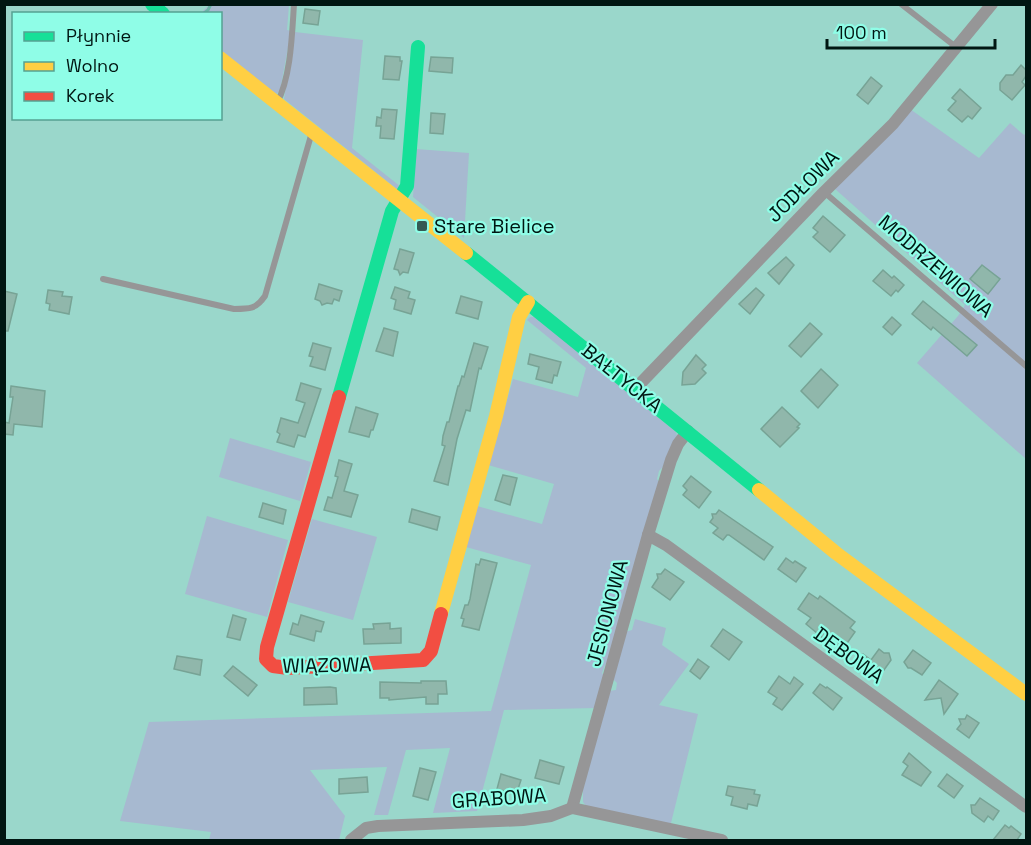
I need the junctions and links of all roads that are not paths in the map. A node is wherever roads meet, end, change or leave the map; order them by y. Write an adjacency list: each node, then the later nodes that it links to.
1 (294, 4): 7 (lane)
2 (901, 4): 5 (lane)
3 (992, 4): 5 (street, JODŁOWA)
4 (418, 47): 10 (street, WIĄZOWA)
5 (956, 47): 9 (street, JODŁOWA)
6 (222, 60): 7 (street, BAŁTYCKA)
7 (277, 104): 8 (street, BAŁTYCKA)
8 (312, 132): 10 (street, BAŁTYCKA); 11 (lane)
9 (824, 192): 13 (lane, MODRZEWIOWA); 14 (street, JODŁOWA)
10 (399, 199): 12 (street, BAŁTYCKA); 12 (street, WIĄZOWA)
11 (103, 279)
12 (528, 302): 14 (street, BAŁTYCKA)
13 (1026, 366)
14 (635, 389): 15 (street, BAŁTYCKA)
15 (688, 431): 16 (street, JESIONOWA); 17 (street, BAŁTYCKA)
16 (648, 535): 18 (street, DĘBOWA); 19 (street, JESIONOWA)
17 (1026, 694)
18 (1026, 807)
19 (572, 808): 20 (street, GRABOWA); 21 (street, GRABOWA)
20 (351, 840)
21 (722, 840)

